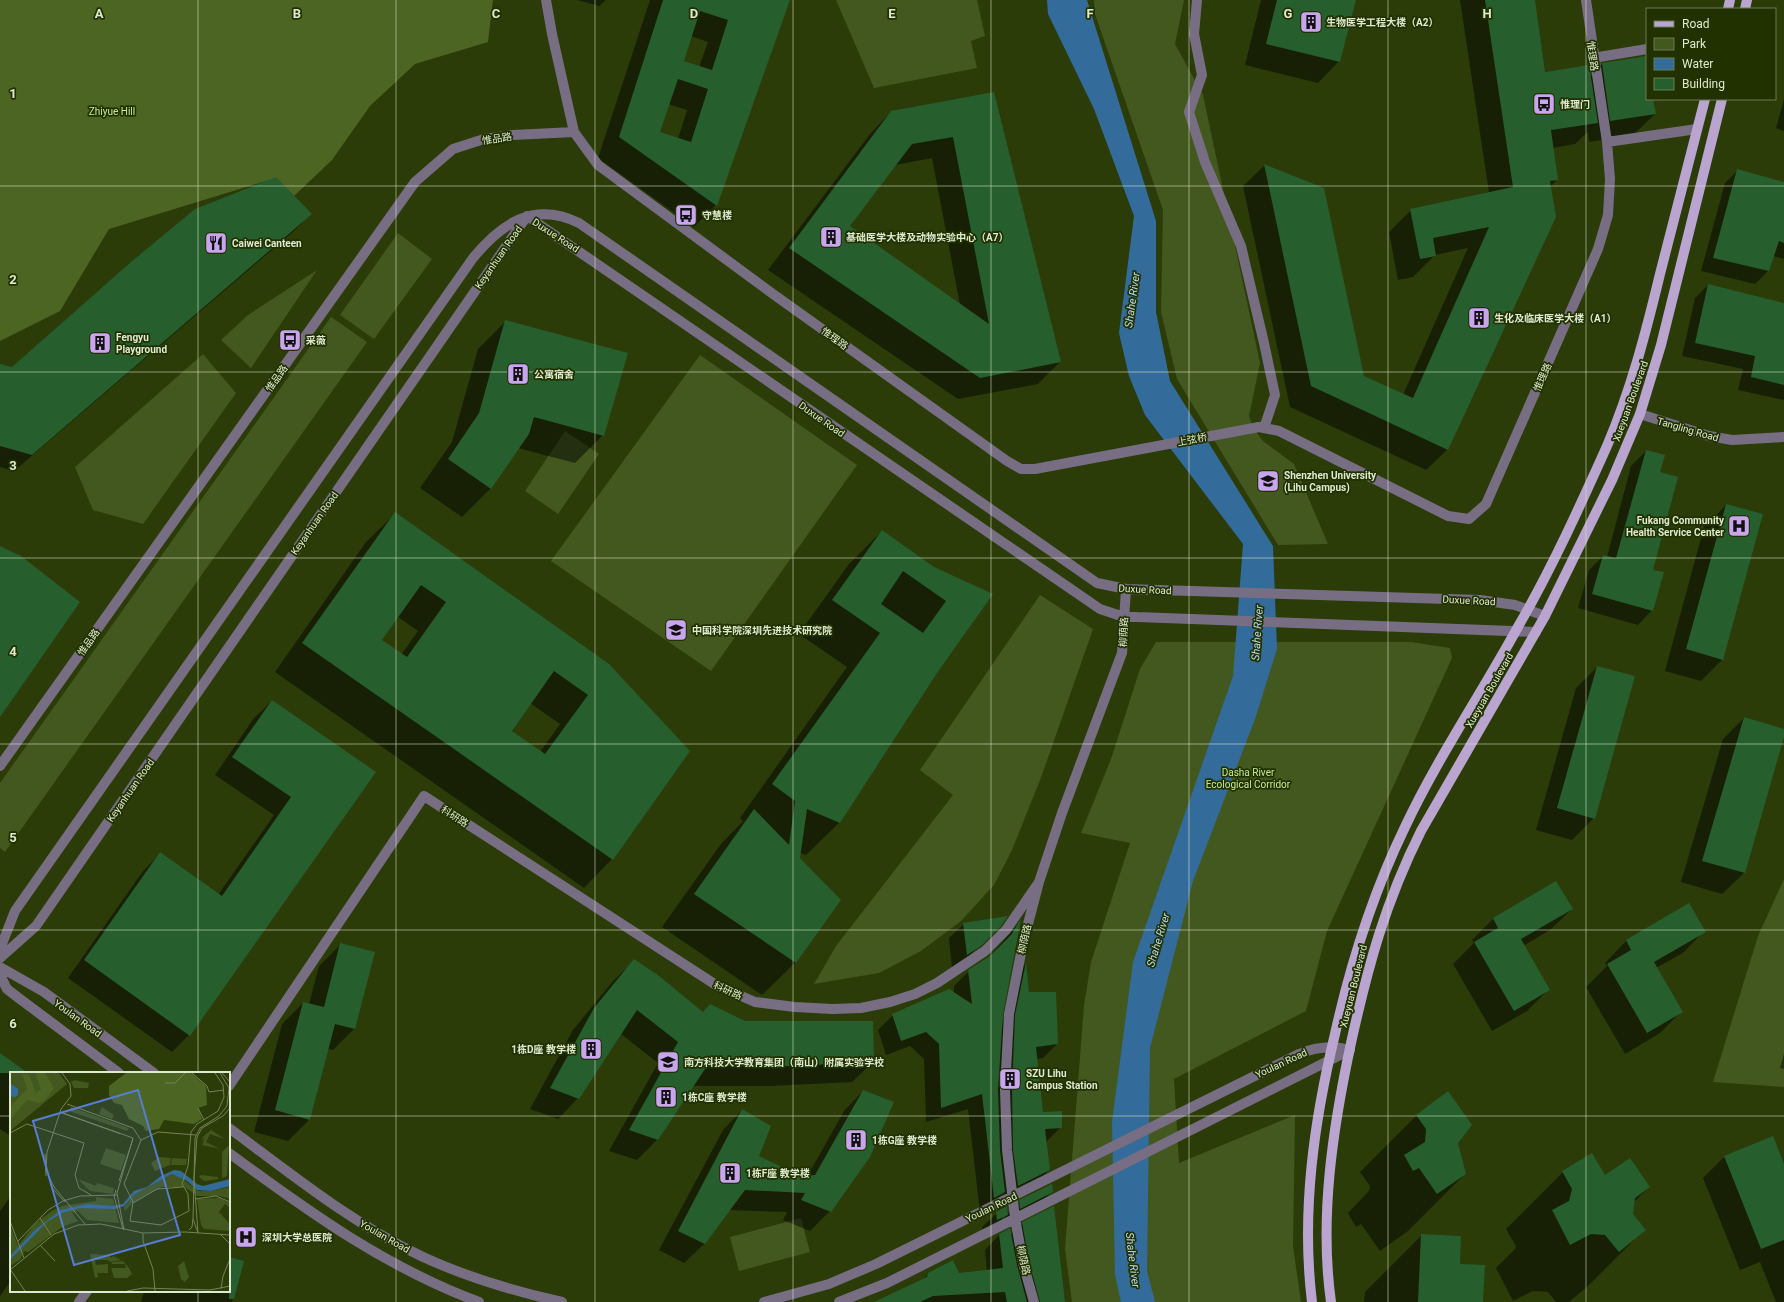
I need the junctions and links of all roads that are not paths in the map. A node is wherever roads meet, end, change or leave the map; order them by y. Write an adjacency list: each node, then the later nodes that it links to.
1 (546, 0): 9 (street)
2 (1197, 0): 13 (street)
3 (1586, 0): 5 (street, 惟理路)
4 (1646, 49): 5 (street)
5 (1594, 58): 10 (street, 惟理路)
6 (1705, 100): 8 (main road, Xueyuan Boulevard)
7 (1722, 100): 12 (main road, Xueyuan Boulevard)
8 (1697, 129): 10 (street); 17 (main road, Xueyuan Boulevard)
9 (574, 132): 15 (street, 惟理路); 22 (street, 惟品路)
10 (1607, 142): 13 (street, 惟理路)
11 (527, 216): 16 (street, Duxue Road); 18 (street, Duxue Road); 24 (street, Keyanhuan Road); 25 (street, Keyanhuan Road)
12 (1640, 414): 14 (street, Tangling Road); 19 (main road, Xueyuan Boulevard)
13 (1261, 427): 15 (street, 上弦桥)
14 (1784, 437)
15 (1126, 452)
16 (1126, 589): 17 (street, Duxue Road); 18 (street, 柳荫路)
17 (1528, 610): 19 (street, Duxue Road); 20 (main road, Xueyuan Boulevard)
18 (1124, 616): 20 (street, Duxue Road); 23 (street, 柳荫路)
19 (1545, 616): 21 (main road, Xueyuan Boulevard)
20 (1516, 631): 21 (street, Duxue Road); 28 (main road, Xueyuan Boulevard)
21 (1536, 632): 29 (main road, Xueyuan Boulevard)
22 (0, 766)
23 (1038, 882): 33 (street, 科研路); 36 (street, 柳荫路)
24 (0, 949)
25 (0, 958)
26 (0, 967): 32 (street, Youlan Road)
27 (0, 974): 31 (street, Youlan Road)
28 (1332, 1047): 29 (street, Youlan Road); 30 (main road, Xueyuan Boulevard); 36 (street, Youlan Road)
29 (1350, 1050): 30 (street, Youlan Road); 46 (main road, Xueyuan Boulevard)
30 (1329, 1060): 37 (street, Youlan Road); 45 (main road, Xueyuan Boulevard)
31 (118, 1072)
32 (153, 1072)
33 (230, 1085)
34 (230, 1129): 41 (street, Youlan Road)
35 (230, 1154): 40 (street, Youlan Road)
36 (1013, 1196): 37 (street, 柳荫路); 42 (street, Youlan Road)
37 (1015, 1218): 43 (street, Youlan Road); 44 (street, 柳荫路)
38 (86, 1292): 39 (street)
39 (79, 1302)
40 (479, 1302)
41 (562, 1302)
42 (764, 1302)
43 (839, 1302)
44 (1034, 1302)
45 (1312, 1302)
46 (1331, 1302)

